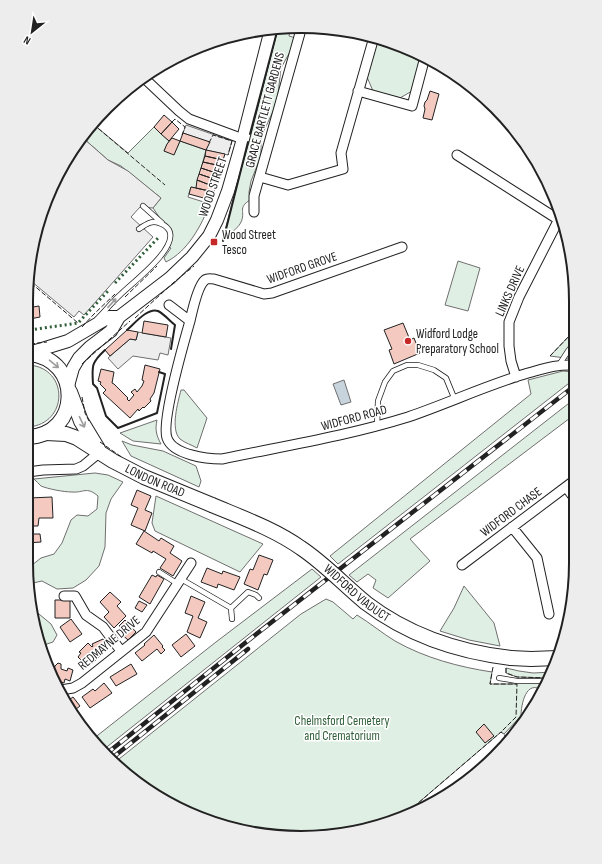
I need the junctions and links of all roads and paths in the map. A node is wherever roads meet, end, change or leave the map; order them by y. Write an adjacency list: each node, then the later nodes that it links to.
1 (300, 33): 9 (street, GRACE BARTLETT GARDENS)
2 (270, 35): 7 (main road, WOOD STREET)
3 (372, 43): 6 (street, GRACE BARTLETT GARDENS)
4 (423, 63): 6 (street)
5 (148, 81): 7 (street)
6 (358, 91): 9 (street, GRACE BARTLETT GARDENS)
7 (243, 139): 18 (main road, WOOD STREET)
8 (457, 155): 12 (street, LINKS DRIVE)
9 (260, 177): 11 (street, GRACE BARTLETT GARDENS)
10 (143, 206): 14 (lane)
11 (254, 212)
12 (555, 215)
13 (557, 223): 25 (street, LINKS DRIVE)
14 (166, 227): 15 (lane); 20 (lane, one-way to 14)
15 (139, 229)
16 (402, 247): 19 (street, WIDFORD GROVE)
17 (169, 305): 19 (street)
18 (119, 317): 20 (main road, WOOD STREET); 26 (main road, WOOD STREET)
19 (190, 321): 28 (street, WIDFORD ROAD)
20 (85, 332): 22 (main road, WOOD STREET)
21 (569, 350): 24 (lane)
22 (33, 352)
23 (33, 354): 26 (main road, LONDON ROAD, one-way to 26)
24 (566, 365): 25 (street, WIDFORD ROAD)
25 (516, 377): 27 (street, WIDFORD ROAD)
26 (69, 388): 29 (main road); 30 (main road, LONDON ROAD, one-way to 30)
27 (455, 400): 28 (street, WIDFORD ROAD); 28 (lane)
28 (377, 426)
29 (35, 437): 30 (main road, LONDON ROAD)
30 (100, 452): 31 (street); 35 (main road, LONDON ROAD)
31 (33, 471)
32 (569, 485): 33 (street, WIDFORD CHASE)
33 (566, 487): 34 (street); 36 (street, WIDFORD CHASE)
34 (569, 491)
35 (212, 505): 47 (main road, WIDFORD VIADUCT, bridge)
36 (512, 527): 38 (street, WIDFORD CHASE); 44 (street)
37 (191, 563): 40 (street, REDMAYNE DRIVE)
38 (462, 565)
39 (159, 572): 40 (lane)
40 (180, 582): 43 (lane); 46 (street, REDMAYNE DRIVE)
41 (64, 596): 46 (street)
42 (259, 598): 43 (lane)
43 (231, 608): 45 (lane)
44 (549, 614)
45 (232, 619)
46 (121, 651): 50 (street, REDMAYNE DRIVE)
47 (552, 658)
48 (499, 678): 49 (lane)
49 (542, 681)
50 (65, 689)

